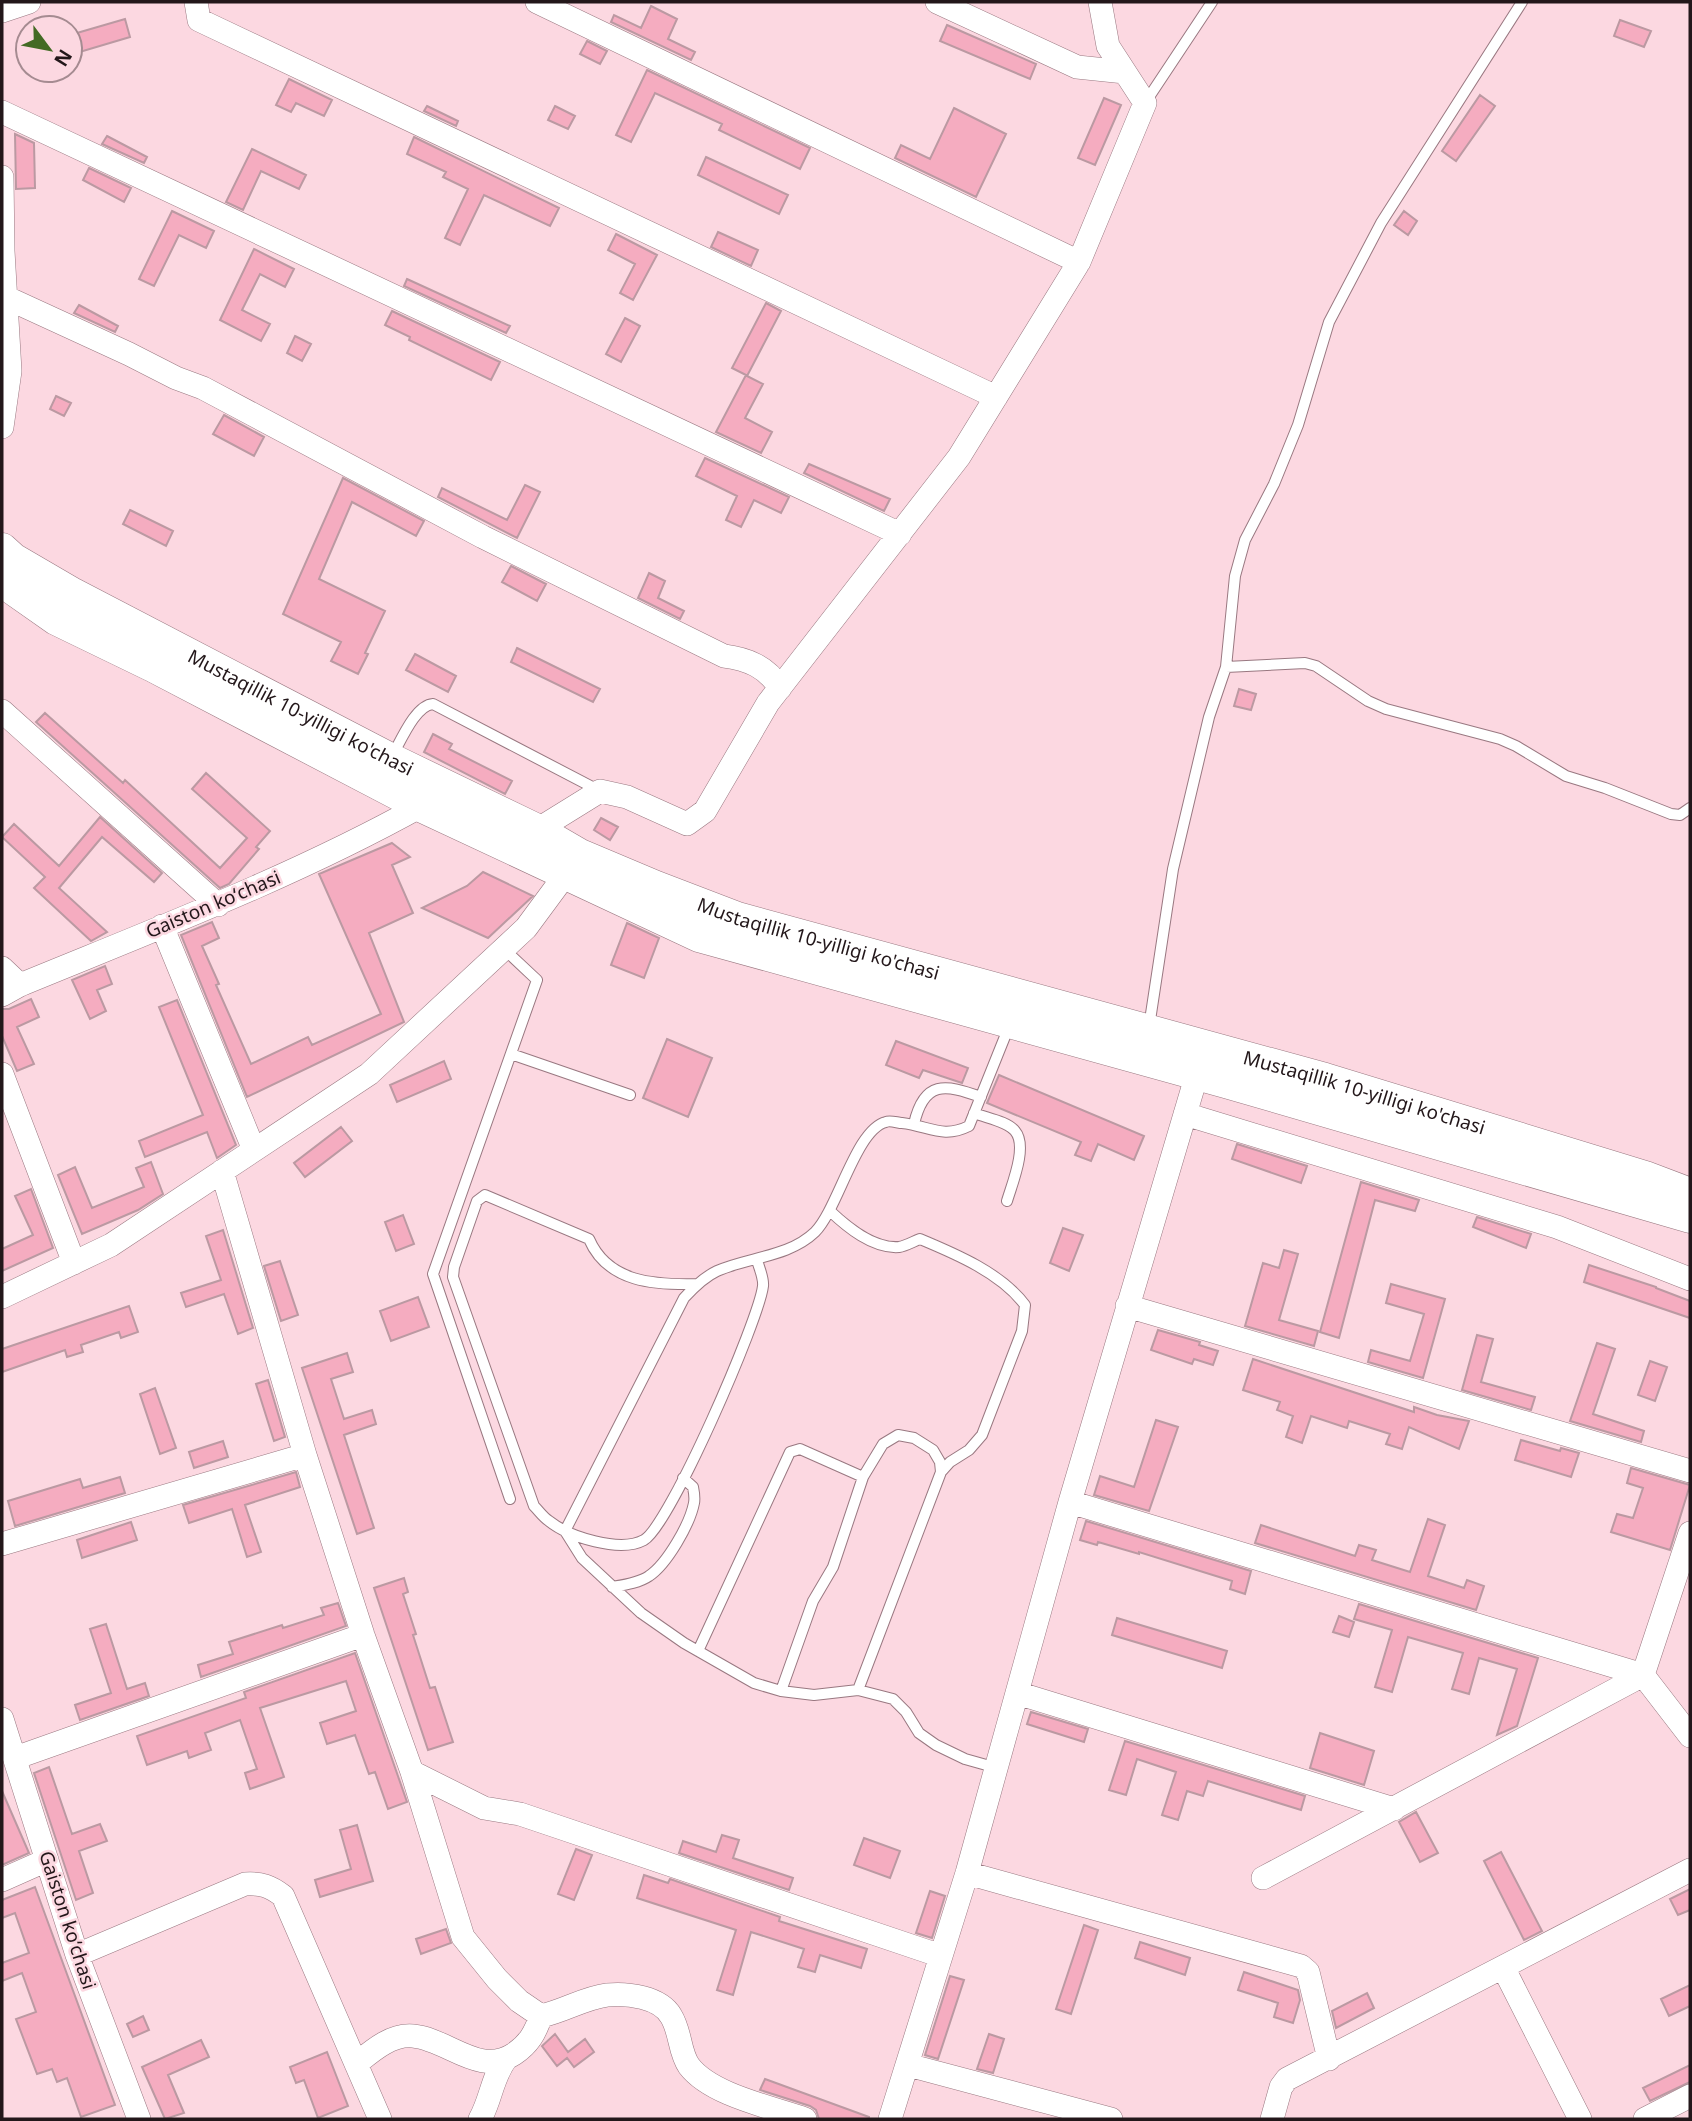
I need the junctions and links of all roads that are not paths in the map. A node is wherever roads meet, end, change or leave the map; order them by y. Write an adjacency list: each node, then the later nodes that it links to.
1 (30, 2): 8 (street)
2 (196, 2): 16 (street)
3 (537, 2): 14 (street)
4 (937, 2): 9 (street)
5 (1100, 2): 9 (street)
6 (1212, 2): 10 (lane)
7 (1522, 2): 21 (lane)
8 (2, 11)
9 (1125, 72): 10 (street)
10 (1145, 103): 14 (street)
11 (2, 112): 18 (street)
12 (2, 177): 13 (street)
13 (2, 250): 15 (street)
14 (1079, 262): 16 (street)
15 (5, 297): 17 (street); 22 (street)
16 (996, 397): 18 (street)
17 (2, 427)
18 (900, 534): 22 (street)
19 (2, 549): 24 (main road, Mustaqillik 10-yilligi ko'chasi)
20 (2, 581): 26 (main road, Mustaqillik 10-yilligi ko'chasi)
21 (1226, 667): 27 (lane); 36 (lane)
22 (780, 688): 25 (street)
23 (2, 711): 30 (street)
24 (390, 759): 25 (lane); 28 (main road, Mustaqillik 10-yilligi ko'chasi)
25 (600, 791): 28 (street)
26 (421, 806): 29 (main road, Mustaqillik 10-yilligi ko'chasi); 30 (street, Gaiston koʻchasi)
27 (1690, 808)
28 (537, 830): 29 (main road, Mustaqillik 10-yilligi ko'chasi)
29 (573, 864): 32 (street); 35 (main road, Mustaqillik 10-yilligi ko'chasi); 36 (main road, Mustaqillik 10-yilligi ko'chasi)
30 (218, 905): 31 (street, Gaiston koʻchasi)
31 (162, 926): 34 (street, Gaiston koʻchasi); 45 (street)
32 (503, 949): 37 (lane); 45 (street)
33 (2, 968): 34 (street)
34 (11, 990)
35 (1011, 1021): 38 (main road, Mustaqillik 10-yilligi ko'chasi); 41 (lane)
36 (1149, 1030): 47 (main road, Mustaqillik 10-yilligi ko'chasi)
37 (511, 1054): 40 (lane); 62 (lane)
38 (1197, 1073): 43 (street); 50 (main road, Mustaqillik 10-yilligi ko'chasi)
39 (2, 1074): 52 (street)
40 (630, 1095)
41 (981, 1097): 42 (lane); 44 (lane)
42 (975, 1113): 44 (lane); 48 (lane)
43 (1185, 1114): 53 (street); 56 (street)
44 (914, 1124): 49 (lane)
45 (254, 1150): 46 (street)
46 (222, 1171): 52 (street); 57 (street)
47 (1690, 1194)
48 (1007, 1201)
49 (830, 1211): 51 (lane); 59 (lane)
50 (1690, 1217)
51 (757, 1260): 54 (lane); 61 (lane)
52 (74, 1263): 55 (street)
53 (1690, 1279)
54 (697, 1284): 64 (lane); 64 (lane)
55 (2, 1297)
56 (1127, 1306): 58 (street); 63 (street)
57 (305, 1455): 66 (street); 68 (street)
58 (1690, 1471)
59 (940, 1472): 60 (lane); 71 (lane)
60 (863, 1477): 69 (lane); 72 (lane)
61 (683, 1478): 64 (lane); 67 (lane)
62 (510, 1499)
63 (1070, 1503): 70 (street); 73 (street)
64 (565, 1531): 67 (lane)
65 (1690, 1533): 70 (street)
66 (2, 1544)
67 (612, 1587): 69 (lane)
68 (363, 1636): 76 (street); 78 (street)
69 (698, 1651): 72 (lane)
70 (1643, 1675): 75 (street); 79 (street)
71 (858, 1690): 72 (lane); 77 (lane)
72 (781, 1691)
73 (1017, 1693): 77 (street); 79 (street)
74 (2, 1719): 76 (street, Gaiston koʻchasi)
75 (1690, 1736)
76 (15, 1758): 80 (street, Gaiston koʻchasi)
77 (997, 1768): 82 (street)
78 (412, 1772): 86 (street); 88 (street)
79 (1394, 1809): 83 (street)
80 (47, 1860): 84 (street); 85 (street, Gaiston koʻchasi)
81 (1690, 1870): 87 (street)
82 (967, 1873): 86 (street); 90 (street)
83 (1263, 1878)
84 (2, 1881)
85 (78, 1955): 91 (street); 94 (street, Gaiston koʻchasi)
86 (941, 1956): 92 (street)
87 (1504, 1969): 90 (street); 101 (street)
88 (541, 2016): 89 (street); 97 (street)
89 (506, 2059): 91 (street); 96 (street)
90 (1329, 2059): 100 (street)
91 (356, 2064): 95 (street)
92 (908, 2065): 98 (street); 99 (street)
93 (1690, 2096): 102 (street)
94 (139, 2119)
95 (380, 2119)
96 (480, 2119)
97 (805, 2119)
98 (890, 2119)
99 (1111, 2119)
100 (1272, 2119)
101 (1580, 2119)
102 (1645, 2119)

